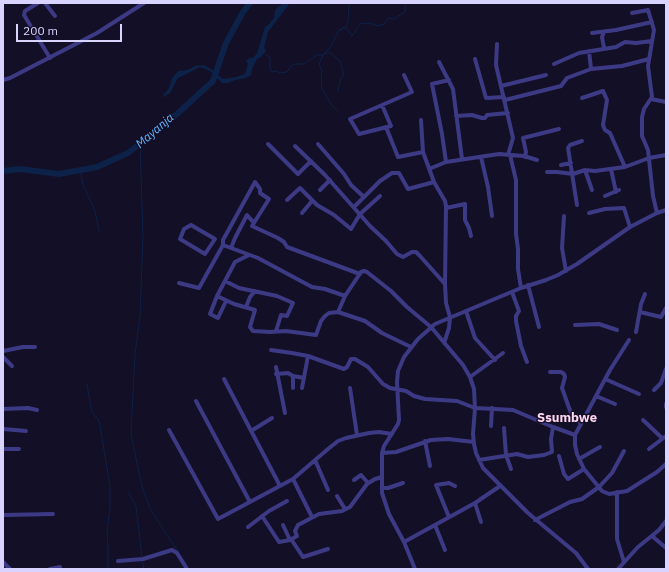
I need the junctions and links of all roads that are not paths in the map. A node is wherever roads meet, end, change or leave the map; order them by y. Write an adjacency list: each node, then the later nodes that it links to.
1 (38, 3): 13 (street)
2 (44, 3): 5 (street)
3 (144, 3): 13 (street)
4 (632, 13): 6 (street)
5 (56, 16)
6 (652, 22): 7 (street); 9 (street)
7 (604, 32): 8 (street); 11 (street)
8 (592, 33)
9 (652, 41): 11 (street); 15 (street)
10 (497, 44): 23 (street)
11 (604, 48): 12 (street)
12 (589, 51): 17 (street); 18 (street)
13 (50, 58): 21 (street)
14 (475, 59): 24 (street)
15 (649, 59): 18 (street); 26 (street)
16 (439, 62): 22 (street)
17 (554, 64)
18 (591, 69): 24 (street)
19 (404, 75): 28 (street)
20 (546, 75): 23 (street)
21 (3, 80)
22 (449, 80): 30 (street); 47 (street)
23 (501, 86): 24 (street)
24 (505, 98): 29 (street)
25 (582, 98): 50 (street)
26 (651, 99): 27 (street); 43 (street)
27 (666, 102)
28 (382, 105): 32 (street); 32 (street)
29 (508, 112): 30 (street); 39 (street)
30 (456, 116): 44 (street)
31 (421, 120): 38 (street)
32 (386, 127): 38 (street)
33 (559, 129): 42 (street)
34 (582, 141): 48 (street)
35 (268, 144): 46 (street)
36 (318, 144): 62 (street)
37 (296, 146): 46 (street)
38 (423, 152): 51 (street)
39 (509, 155): 41 (street); 42 (street); 88 (street)
40 (666, 155): 43 (street)
41 (481, 157): 44 (street); 73 (street)
42 (525, 157): 45 (street)
43 (649, 158): 50 (street); 71 (street)
44 (462, 159): 47 (street)
45 (537, 160)
46 (311, 161): 56 (street)
47 (446, 162): 51 (street)
48 (571, 163): 49 (street); 55 (street)
49 (561, 165)
50 (625, 166): 52 (street)
51 (429, 169): 57 (street)
52 (611, 169): 53 (street); 61 (street)
53 (585, 170): 55 (street); 59 (street)
54 (547, 172): 55 (street)
55 (573, 174): 65 (street)
56 (330, 180): 58 (street); 66 (street)
57 (434, 182): 62 (street); 67 (street)
58 (320, 190)
59 (592, 190)
60 (380, 196): 72 (street)
61 (605, 196)
62 (364, 197): 66 (street)
63 (287, 200): 64 (street)
64 (312, 201): 69 (street); 72 (street)
65 (577, 205)
66 (354, 207): 72 (street)
67 (446, 208): 78 (street); 86 (street)
68 (666, 210): 71 (street)
69 (302, 213)
70 (589, 213): 76 (street)
71 (657, 213): 76 (street)
72 (360, 214): 86 (street)
73 (492, 216)
74 (564, 216): 82 (street)
75 (254, 223): 79 (street); 80 (street); 83 (street)
76 (630, 227): 82 (street)
77 (197, 229): 77 (street)
78 (470, 236)
79 (223, 245): 80 (street); 85 (street)
80 (231, 248): 81 (street)
81 (249, 255): 84 (street); 93 (street)
82 (566, 271): 87 (street)
83 (360, 274): 93 (street); 102 (street)
84 (225, 281): 89 (street); 92 (street)
85 (179, 283)
86 (445, 284): 100 (street)
87 (528, 285): 88 (street); 103 (street)
88 (521, 288): 90 (street)
89 (255, 291): 95 (street); 105 (street)
90 (512, 292): 97 (street); 117 (street)
91 (645, 294): 99 (street)
92 (217, 296): 94 (street); 94 (street)
93 (345, 296): 98 (street)
94 (226, 301): 95 (street)
95 (246, 307): 105 (street)
96 (666, 308): 99 (street)
97 (466, 311): 100 (street); 116 (street)
98 (338, 312): 105 (street); 110 (street)
99 (640, 312): 106 (street)
100 (450, 317): 102 (street); 108 (street)
101 (575, 325): 104 (street)
102 (431, 327): 108 (street); 110 (street)
103 (539, 327)
104 (617, 330)
105 (276, 331)
106 (636, 332)
107 (629, 340): 127 (street)
108 (444, 343): 124 (street)
109 (35, 347): 112 (street)
110 (410, 347): 131 (street)
111 (271, 350): 114 (street)
112 (3, 351)
113 (503, 353): 116 (street)
114 (308, 356): 125 (street); 131 (street)
115 (3, 357): 118 (street)
116 (495, 360): 124 (street)
117 (527, 362)
118 (12, 366)
119 (276, 367): 122 (street)
120 (666, 369): 132 (street)
121 (550, 372): 146 (street)
122 (276, 374): 123 (street); 143 (street)
123 (293, 376): 125 (street); 128 (street)
124 (470, 377): 140 (street)
125 (304, 378): 129 (street)
126 (224, 379): 152 (street)
127 (605, 379): 133 (street); 134 (street)
128 (293, 388)
129 (302, 388)
130 (350, 388): 155 (street)
131 (397, 390): 140 (street); 154 (street)
132 (654, 390)
133 (639, 394)
134 (596, 396): 136 (street); 146 (street)
135 (196, 401): 188 (street)
136 (615, 404)
137 (666, 404): 138 (street)
138 (666, 407)
139 (3, 408): 142 (street)
140 (475, 408): 141 (street); 159 (street)
141 (492, 408): 147 (street); 148 (street)
142 (36, 410)
143 (285, 413)
144 (272, 418): 152 (street)
145 (643, 420): 157 (street)
146 (581, 424): 156 (street)
147 (491, 426)
148 (553, 427): 156 (street); 166 (street)
149 (504, 428): 166 (street)
150 (3, 430): 153 (street)
151 (169, 430): 188 (street)
152 (251, 431): 180 (street)
153 (26, 432)
154 (392, 434): 155 (street); 165 (street)
155 (357, 435): 169 (street)
156 (575, 435): 168 (street)
157 (664, 437): 163 (street)
158 (425, 442): 159 (street); 165 (street); 172 (street)
159 (474, 442): 170 (street)
160 (600, 447): 168 (street)
161 (3, 449): 162 (street)
162 (20, 449)
163 (649, 449)
164 (624, 451): 183 (street)
165 (382, 454): 175 (street)
166 (506, 456): 170 (street); 173 (street)
167 (559, 456): 174 (street)
168 (579, 459): 174 (street)
169 (315, 460): 176 (street); 185 (street)
170 (479, 460): 182 (street)
171 (666, 464): 186 (street)
172 (430, 466)
173 (511, 469)
174 (584, 470): 183 (street)
175 (382, 477): 178 (street); 184 (street)
176 (293, 479): 180 (street); 195 (street)
177 (354, 480): 178 (street)
178 (368, 483): 191 (street)
179 (403, 483): 184 (street)
180 (280, 486): 188 (street)
181 (455, 486): 196 (street)
182 (500, 486): 190 (street); 197 (street)
183 (599, 487): 186 (street); 197 (street)
184 (382, 488): 205 (street)
185 (328, 490)
186 (617, 492): 211 (street)
187 (337, 496): 191 (street)
188 (250, 502)
189 (287, 502): 194 (street)
190 (475, 503): 196 (street); 199 (street)
191 (346, 509): 195 (street)
192 (53, 514): 193 (street)
193 (3, 515)
194 (262, 516): 202 (street); 204 (street)
195 (312, 517): 204 (street)
196 (449, 517): 201 (street)
197 (535, 520): 217 (street)
198 (666, 521): 203 (street)
199 (481, 522)
200 (283, 525): 204 (street)
201 (435, 525): 205 (street); 208 (street)
202 (248, 527)
203 (652, 536): 206 (street); 211 (street)
204 (291, 539): 207 (street)
205 (404, 542): 216 (street)
206 (666, 548)
207 (328, 549)
208 (445, 550)
209 (118, 561): 215 (street)
210 (3, 562): 212 (street)
211 (624, 562): 218 (street)
212 (10, 569)
213 (50, 569): 214 (street)
214 (60, 569)
215 (187, 569)
216 (415, 569)
217 (588, 569)
218 (618, 569)

